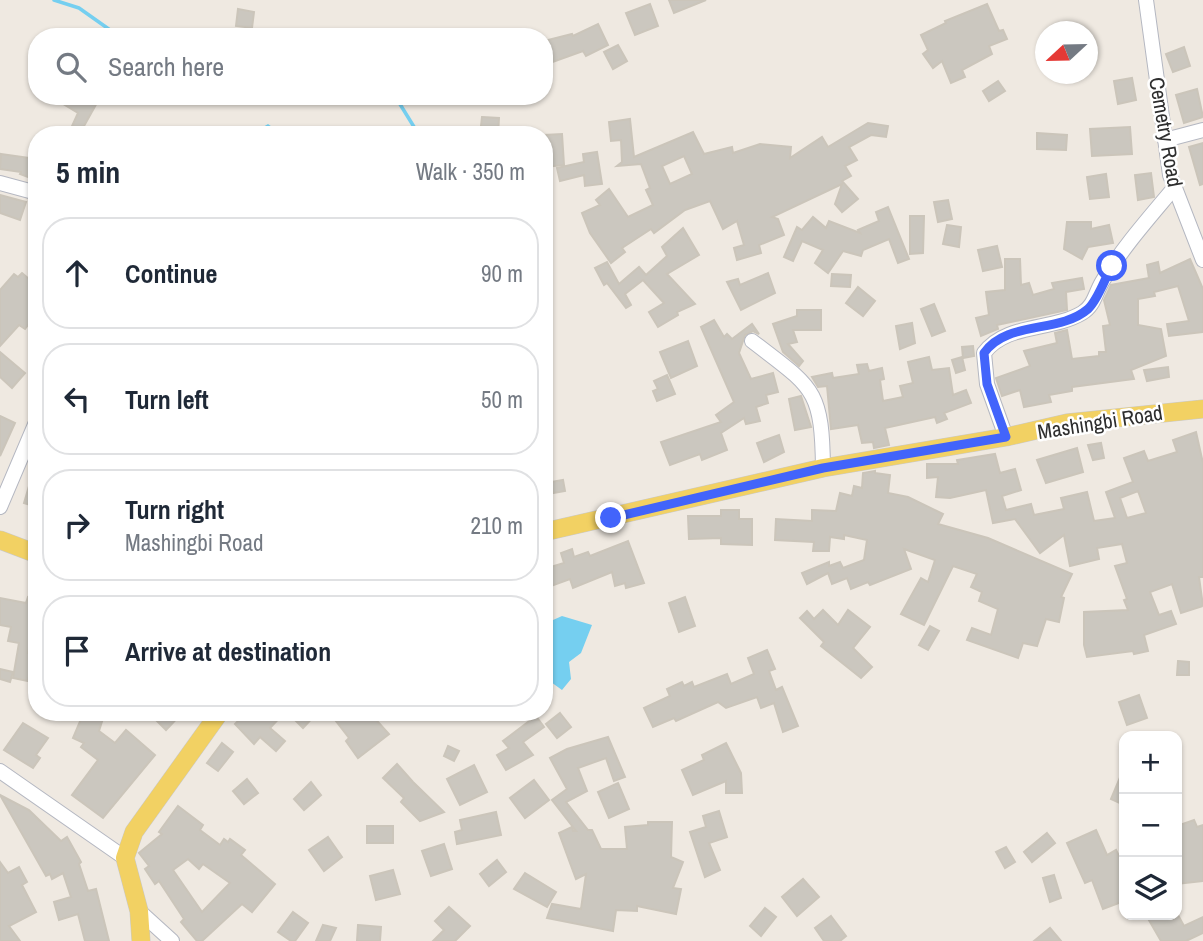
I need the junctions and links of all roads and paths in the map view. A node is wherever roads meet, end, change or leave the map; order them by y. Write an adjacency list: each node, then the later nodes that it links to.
1 (1146, 0): 3 (street, Cemetry Road)
2 (1203, 130): 3 (street)
3 (1165, 140): 5 (street, Cemetry Road)
4 (0, 183): 6 (street)
5 (1174, 188): 7 (street, Cemetry Road); 11 (street)
6 (28, 191)
7 (1203, 260)
8 (752, 341): 12 (street)
9 (1203, 409): 11 (main road, Mashingbi Road)
10 (28, 436): 13 (street)
11 (1006, 437): 12 (main road, Mashingbi Road)
12 (823, 468): 14 (main road, Mashingbi Road)
13 (0, 507)
14 (553, 530)
15 (0, 540): 16 (main road)
16 (28, 551)
17 (214, 721): 19 (main road)
18 (0, 771): 19 (street)
19 (125, 858): 20 (main road)
20 (139, 911): 21 (main road); 22 (street)
21 (141, 941)
22 (172, 941)

